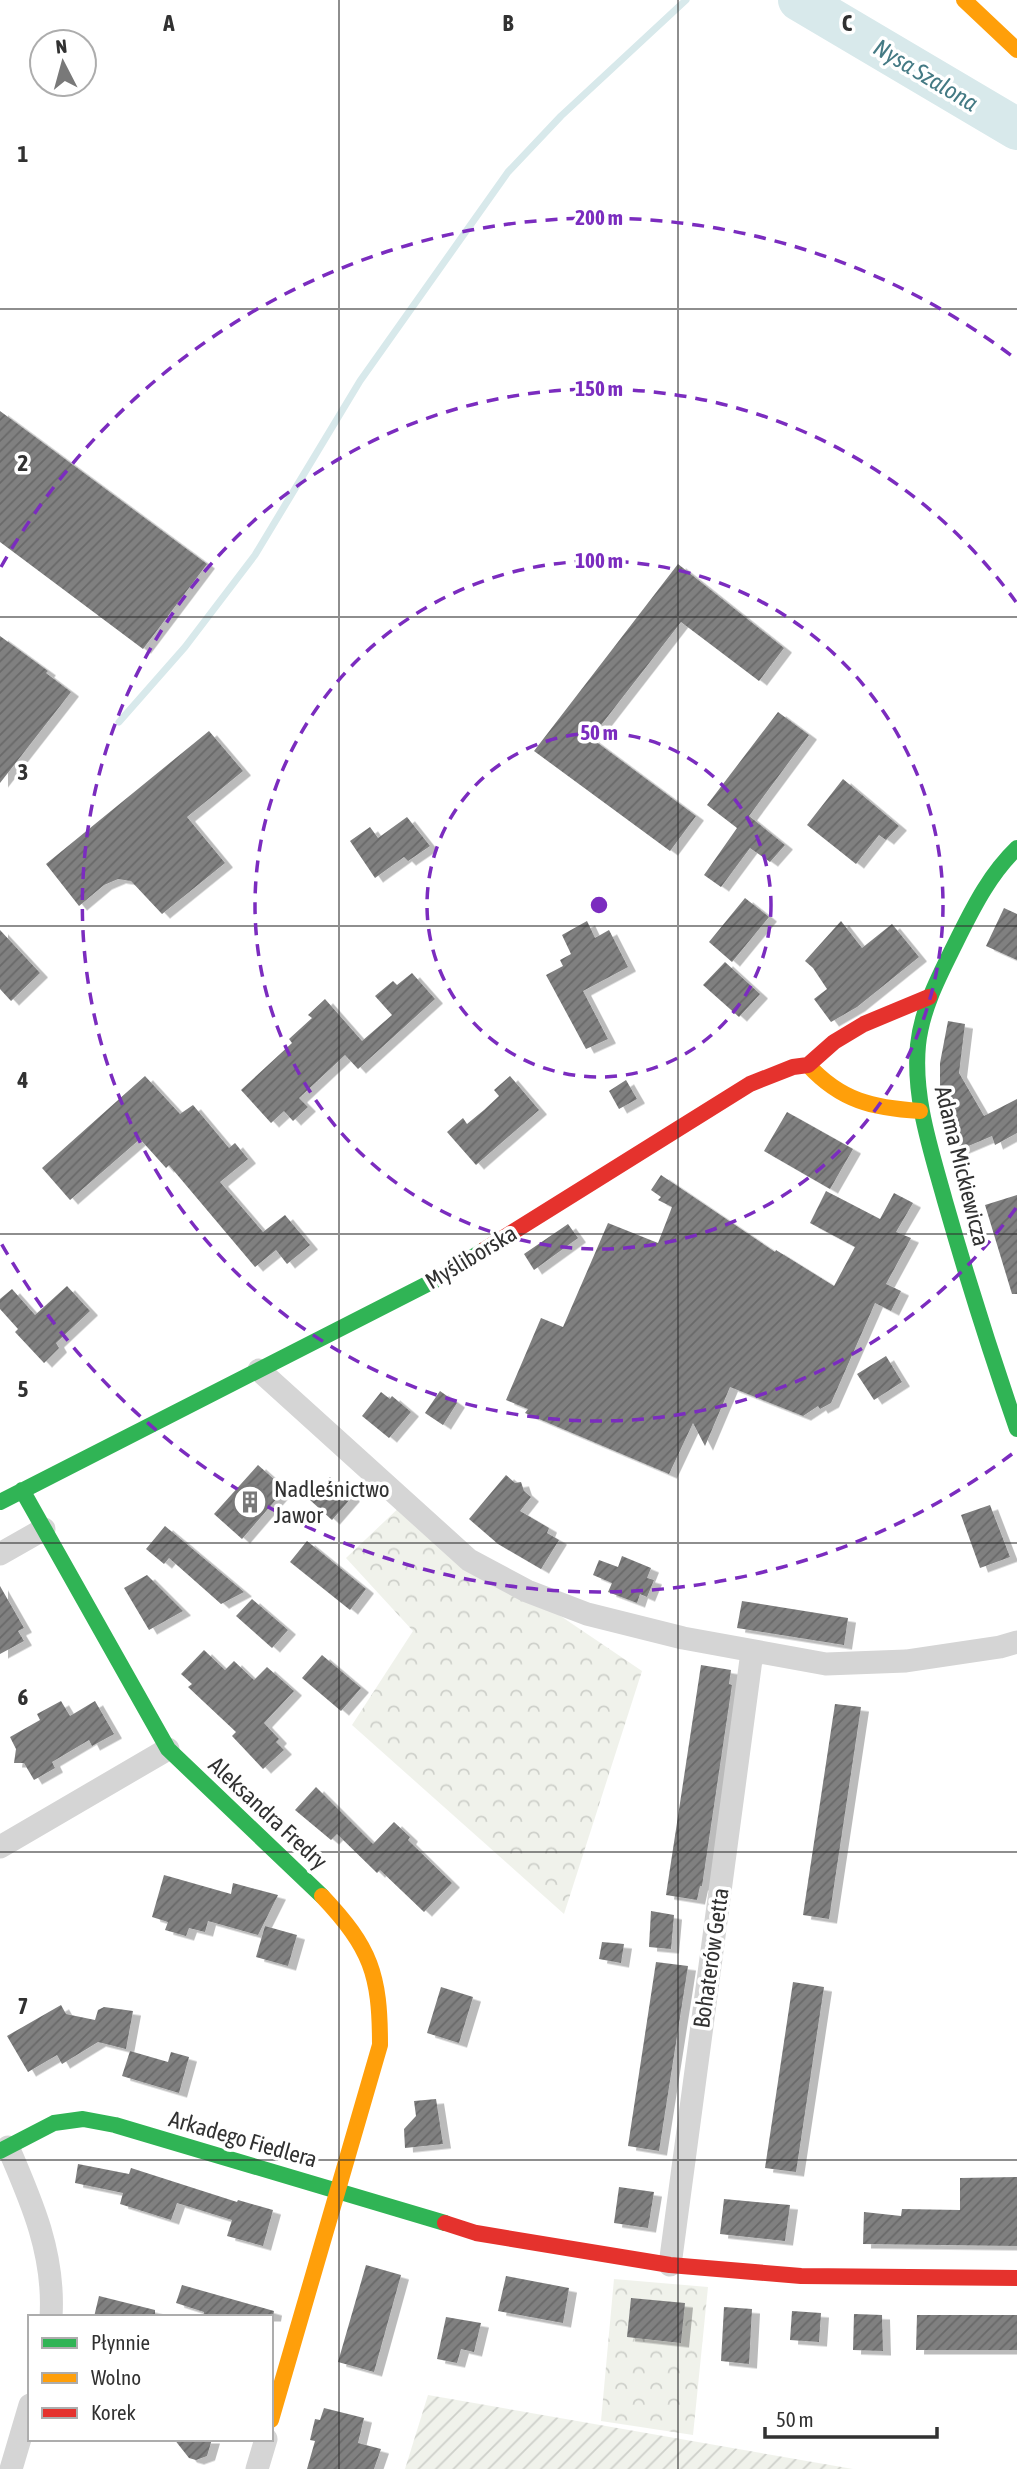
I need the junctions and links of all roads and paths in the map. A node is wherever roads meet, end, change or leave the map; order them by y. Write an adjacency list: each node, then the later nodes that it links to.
1 (964, 0): 2 (street)
2 (1017, 50)
3 (1017, 848): 4 (street, Adama Mickiewicza)
4 (929, 998): 5 (street, Myśliborska); 6 (street, Adama Mickiewicza)
5 (808, 1065): 6 (street); 7 (street, Myśliborska)
6 (920, 1111): 8 (street, Adama Mickiewicza)
7 (259, 1370): 9 (street, Myśliborska); 14 (street)
8 (1017, 1429)
9 (22, 1490): 10 (street, Myśliborska); 11 (street, Aleksandra Fredry)
10 (0, 1502)
11 (44, 1529): 12 (street); 15 (street, Aleksandra Fredry)
12 (0, 1554)
13 (1017, 1642): 14 (street)
14 (752, 1652): 19 (street, Bohaterów Getta)
15 (168, 1749): 16 (street); 18 (street, Aleksandra Fredry)
16 (0, 1847)
17 (4, 2149): 18 (street, Arkadego Fiedlera); 21 (street)
18 (338, 2190): 19 (street, Arkadego Fiedlera); 23 (street, Aleksandra Fredry)
19 (670, 2264): 20 (street)
20 (1017, 2278)
21 (51, 2315)
22 (28, 2412): 25 (street)
23 (273, 2413)
24 (264, 2441): 26 (street)
25 (11, 2469)
26 (257, 2469)

